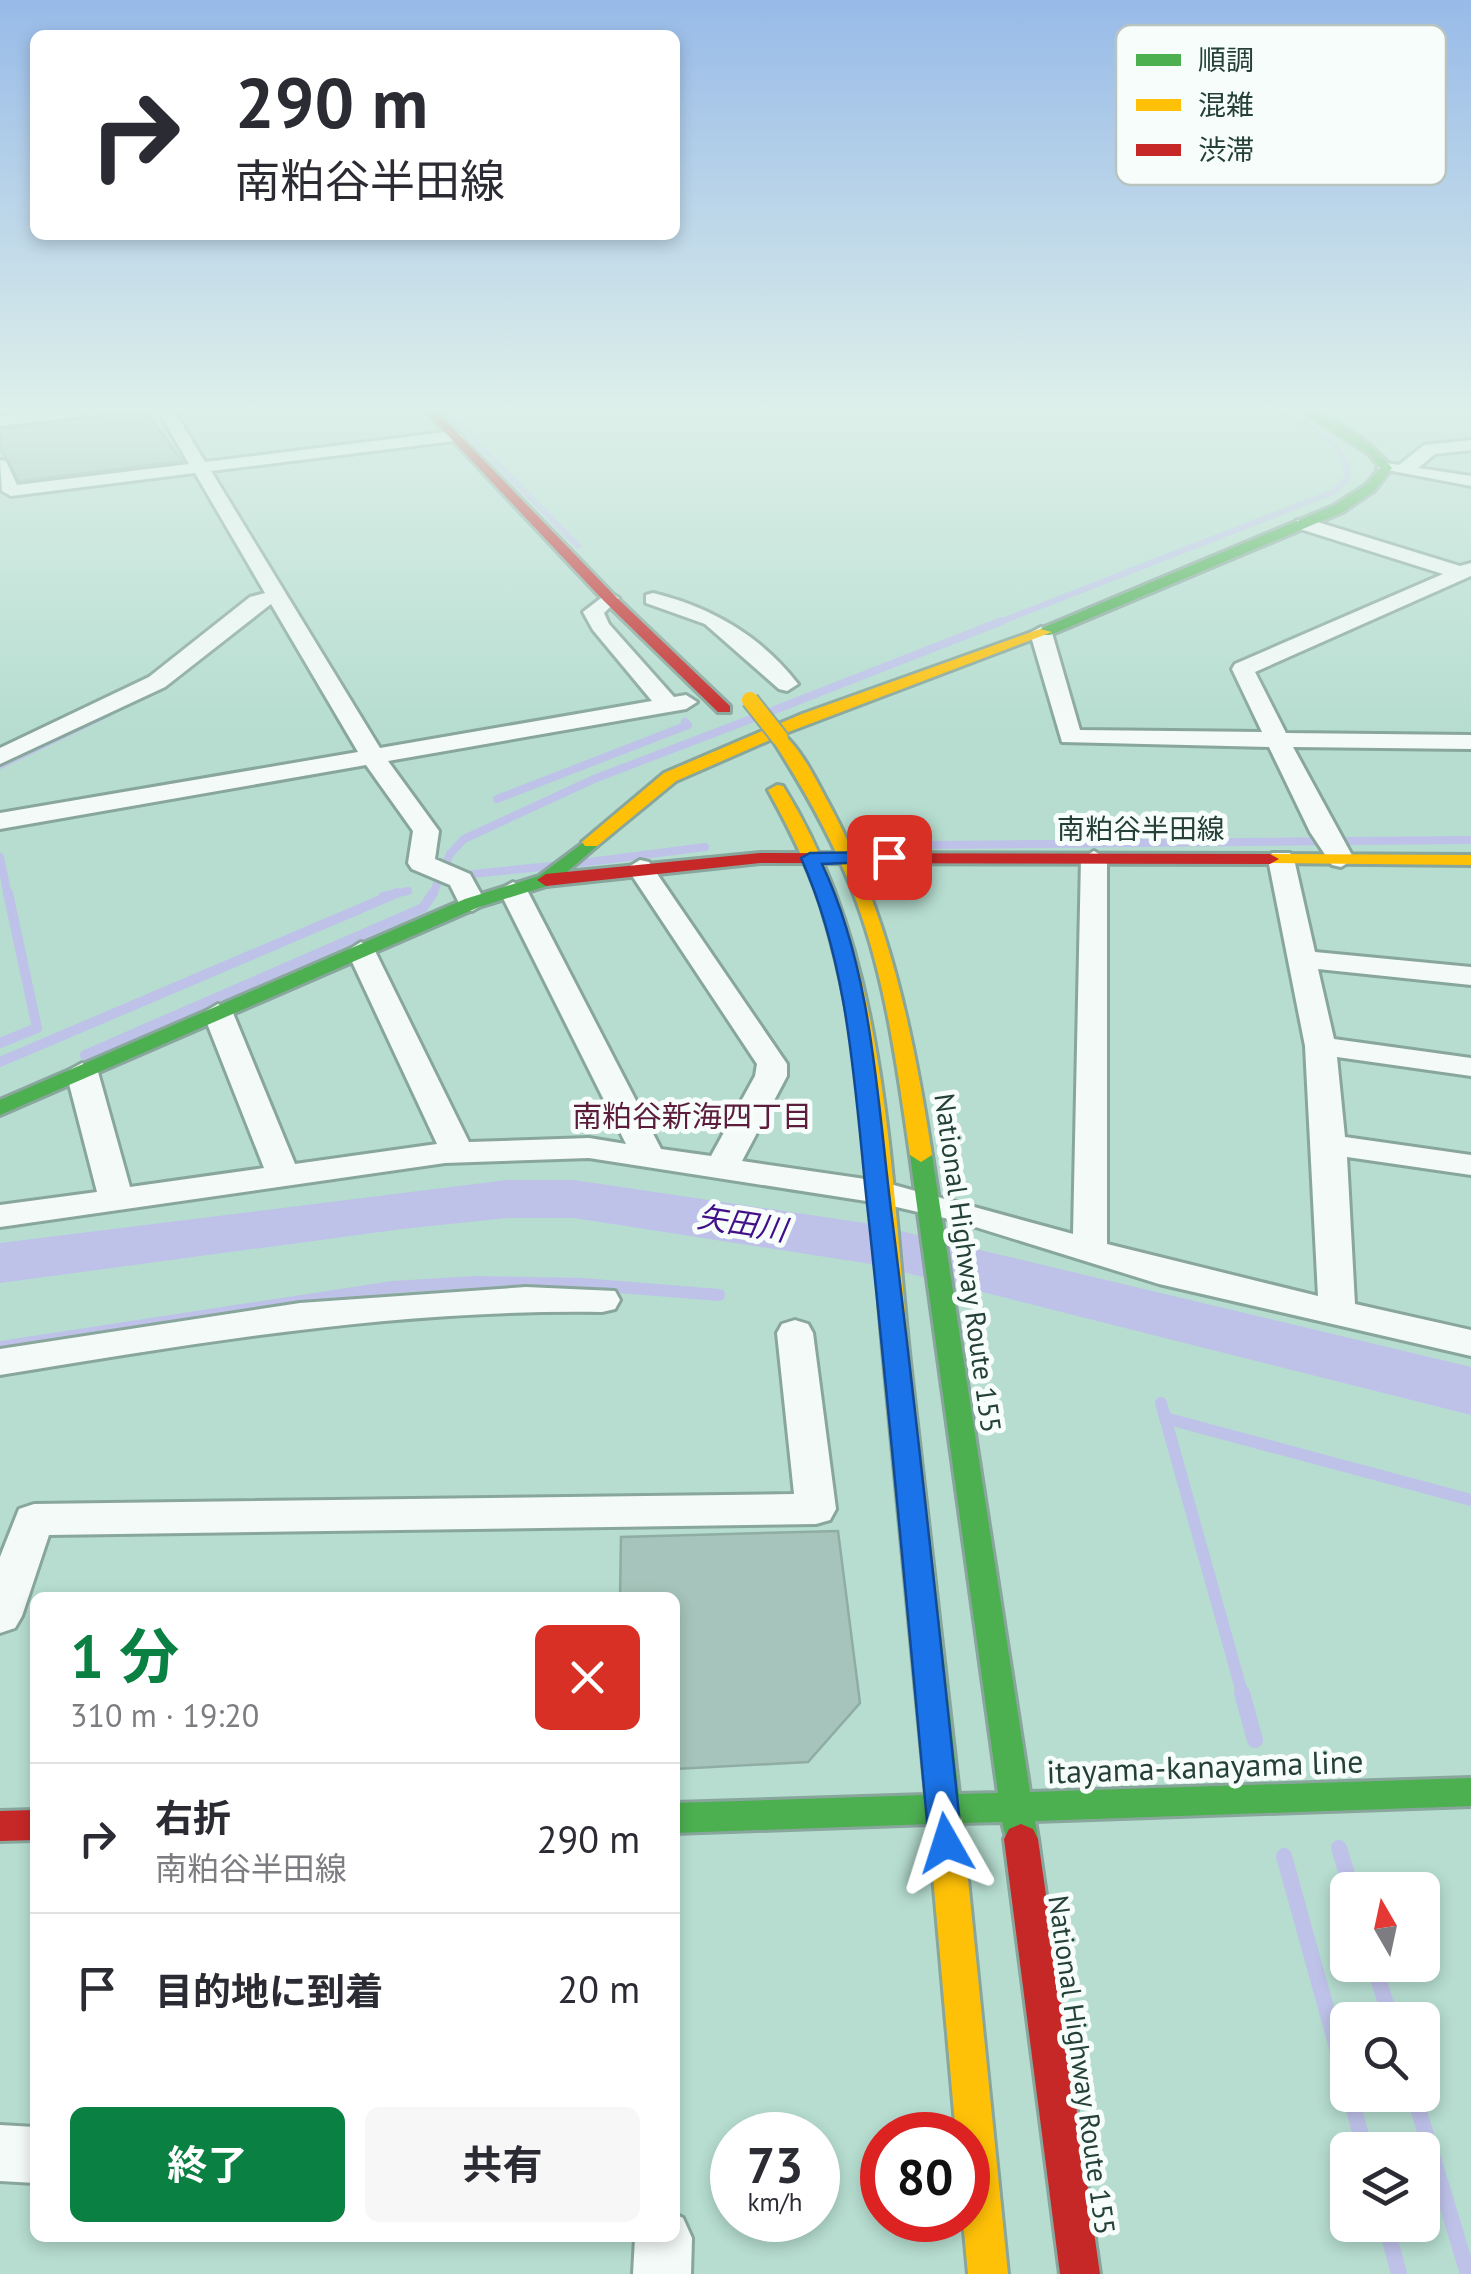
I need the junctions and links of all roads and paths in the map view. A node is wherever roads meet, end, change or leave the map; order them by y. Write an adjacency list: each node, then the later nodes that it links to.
1 (230, 518): 7 (street)
2 (533, 518): 8 (main road)
3 (1316, 518): 4 (main road)
4 (1304, 524): 5 (street); 9 (main road)
5 (1466, 571): 13 (street)
6 (646, 592): 10 (main road); 11 (street)
7 (279, 595): 15 (street); 16 (street)
8 (609, 598): 16 (street); 18 (main road)
9 (1041, 634): 13 (street); 25 (main road)
10 (689, 638)
11 (787, 684)
12 (744, 694): 19 (main road, National Highway Route 155, bridge)
13 (1276, 738): 14 (street); 22 (street)
14 (1471, 742)
15 (0, 757)
16 (373, 757): 17 (street); 27 (street)
17 (0, 821)
18 (810, 858): 19 (main road, 南粕谷半田線); 24 (main road, 南粕谷半田線); 43 (main road)
19 (854, 858): 20 (main road, 南粕谷半田線); 44 (main road, National Highway Route 155)
20 (1094, 859): 21 (main road, 南粕谷半田線); 46 (street)
21 (1280, 859): 22 (main road, 南粕谷半田線); 29 (street)
22 (1341, 859): 23 (main road, 南粕谷半田線)
23 (1471, 860)
24 (640, 868): 25 (main road, 南粕谷半田線); 40 (street)
25 (546, 880): 26 (main road)
26 (513, 890): 27 (main road); 38 (street)
27 (472, 903): 28 (main road)
28 (361, 951): 31 (main road); 37 (street)
29 (1302, 960): 30 (street); 32 (street)
30 (1471, 976)
31 (218, 1013): 34 (main road); 41 (street)
32 (1320, 1046): 33 (street); 36 (street)
33 (1471, 1067)
34 (82, 1072): 35 (main road); 42 (street)
35 (0, 1108)
36 (1330, 1144): 39 (street); 48 (street)
37 (457, 1152): 38 (street); 41 (street)
38 (649, 1157): 40 (street)
39 (1471, 1165)
40 (722, 1167): 43 (street)
41 (284, 1175): 42 (street)
42 (116, 1198): 45 (street)
43 (880, 1202): 44 (street); 55 (main road)
44 (930, 1213): 46 (street); 54 (main road, National Highway Route 155)
45 (0, 1216)
46 (1090, 1249): 48 (street)
47 (602, 1300): 51 (street)
48 (1337, 1310): 50 (street)
49 (795, 1333): 52 (street)
50 (1471, 1342)
51 (0, 1362)
52 (0, 1616)
53 (1471, 1792): 54 (main road, itayama-kanayama line)
54 (1017, 1806): 55 (main road, itayama-kanayama line); 64 (main road, National Highway Route 155)
55 (942, 1808): 56 (main road, itayama-kanayama line); 63 (main road)
56 (680, 1818)
57 (30, 1825): 58 (main road)
58 (0, 1826)
59 (0, 2153): 60 (street)
60 (30, 2154)
61 (663, 2242): 62 (street)
62 (662, 2274)
63 (988, 2274)
64 (1080, 2274)

